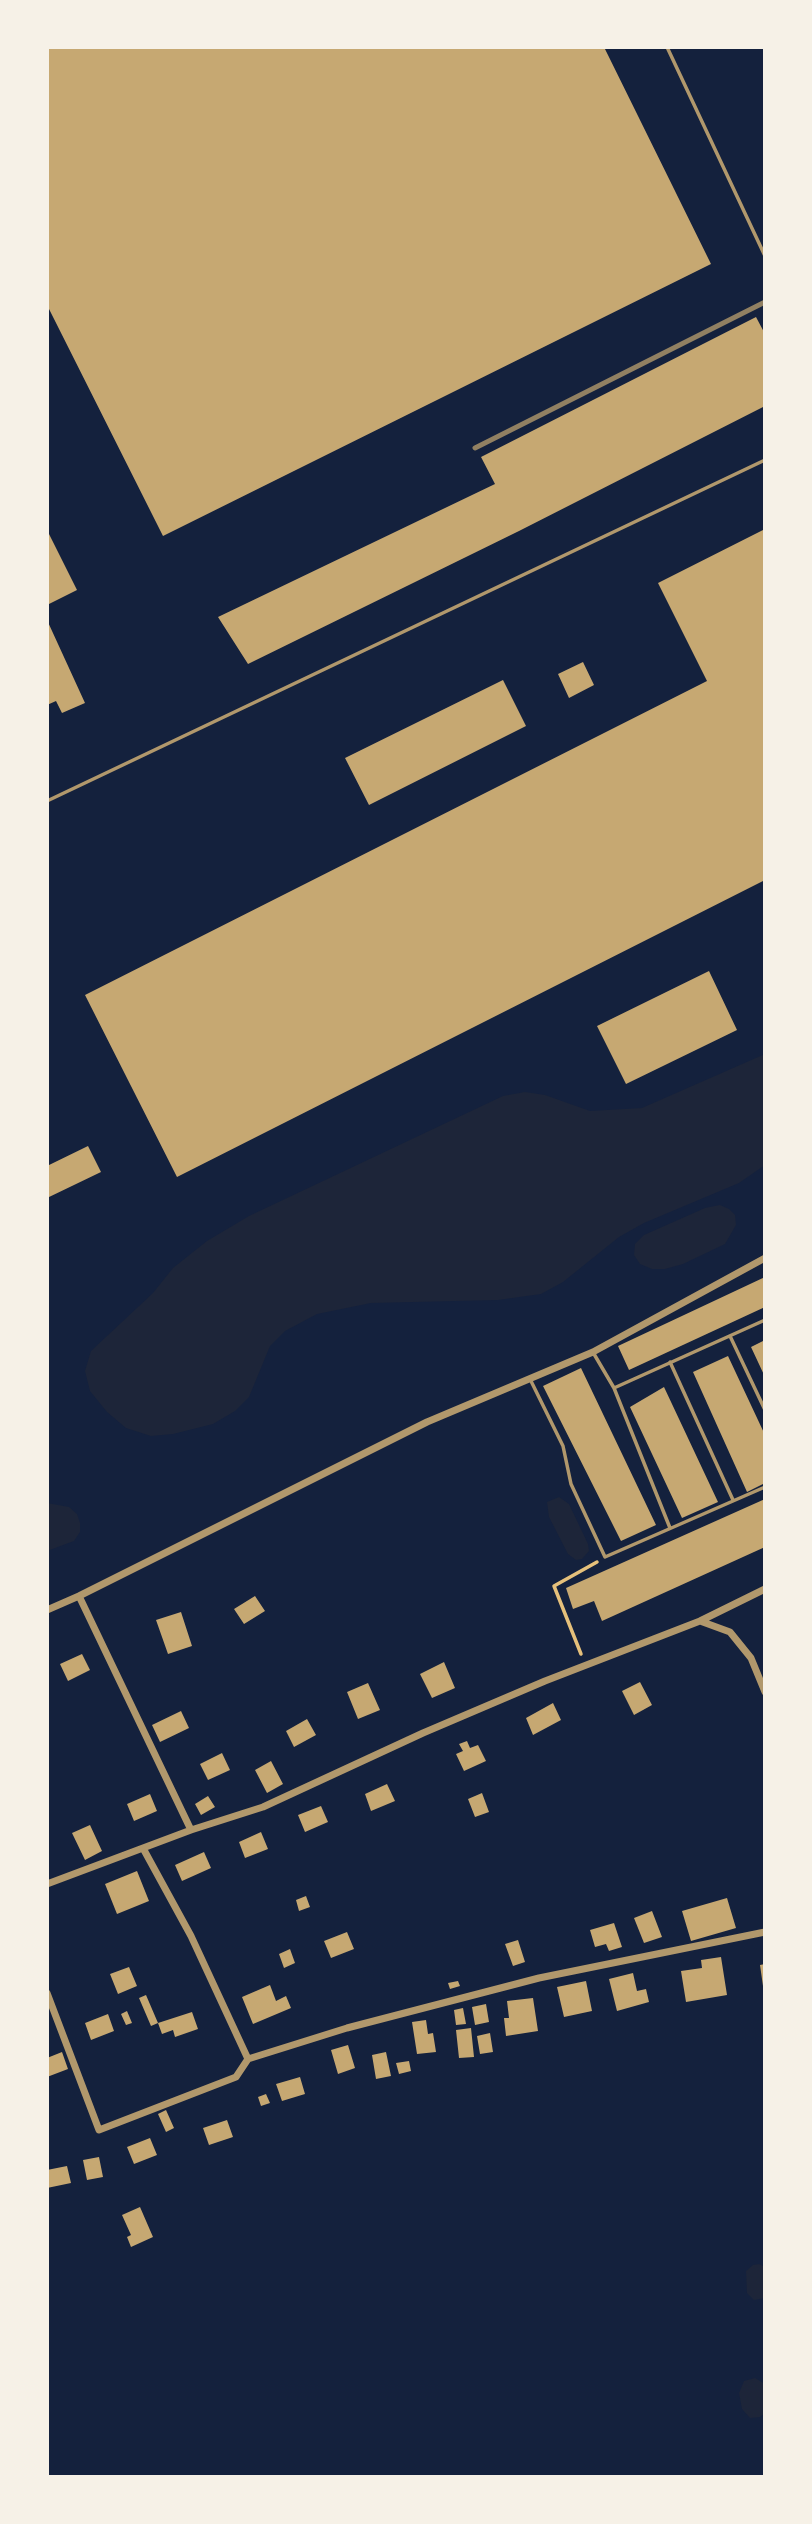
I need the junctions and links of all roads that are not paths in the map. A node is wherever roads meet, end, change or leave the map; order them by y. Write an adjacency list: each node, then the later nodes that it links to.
1 (667, 47): 2 (lane)
2 (765, 256)
3 (765, 460): 4 (lane)
4 (47, 801)
5 (765, 1258): 8 (street)
6 (765, 1320): 7 (lane)
7 (730, 1336): 9 (lane); 12 (lane)
8 (593, 1352): 10 (street); 11 (lane)
9 (670, 1362): 11 (lane); 14 (lane)
10 (530, 1379): 15 (lane); 17 (street)
11 (614, 1388): 15 (lane)
12 (765, 1410)
13 (765, 1486): 14 (lane)
14 (733, 1500): 15 (lane)
15 (670, 1528)
16 (765, 1589): 19 (street)
17 (79, 1596): 18 (street); 21 (street)
18 (47, 1610)
19 (701, 1620): 20 (street); 21 (street)
20 (765, 1692)
21 (191, 1830): 22 (street)
22 (144, 1850): 23 (street); 26 (street)
23 (47, 1884)
24 (765, 1932): 26 (street)
25 (47, 1993): 26 (street)
26 (248, 2059)

